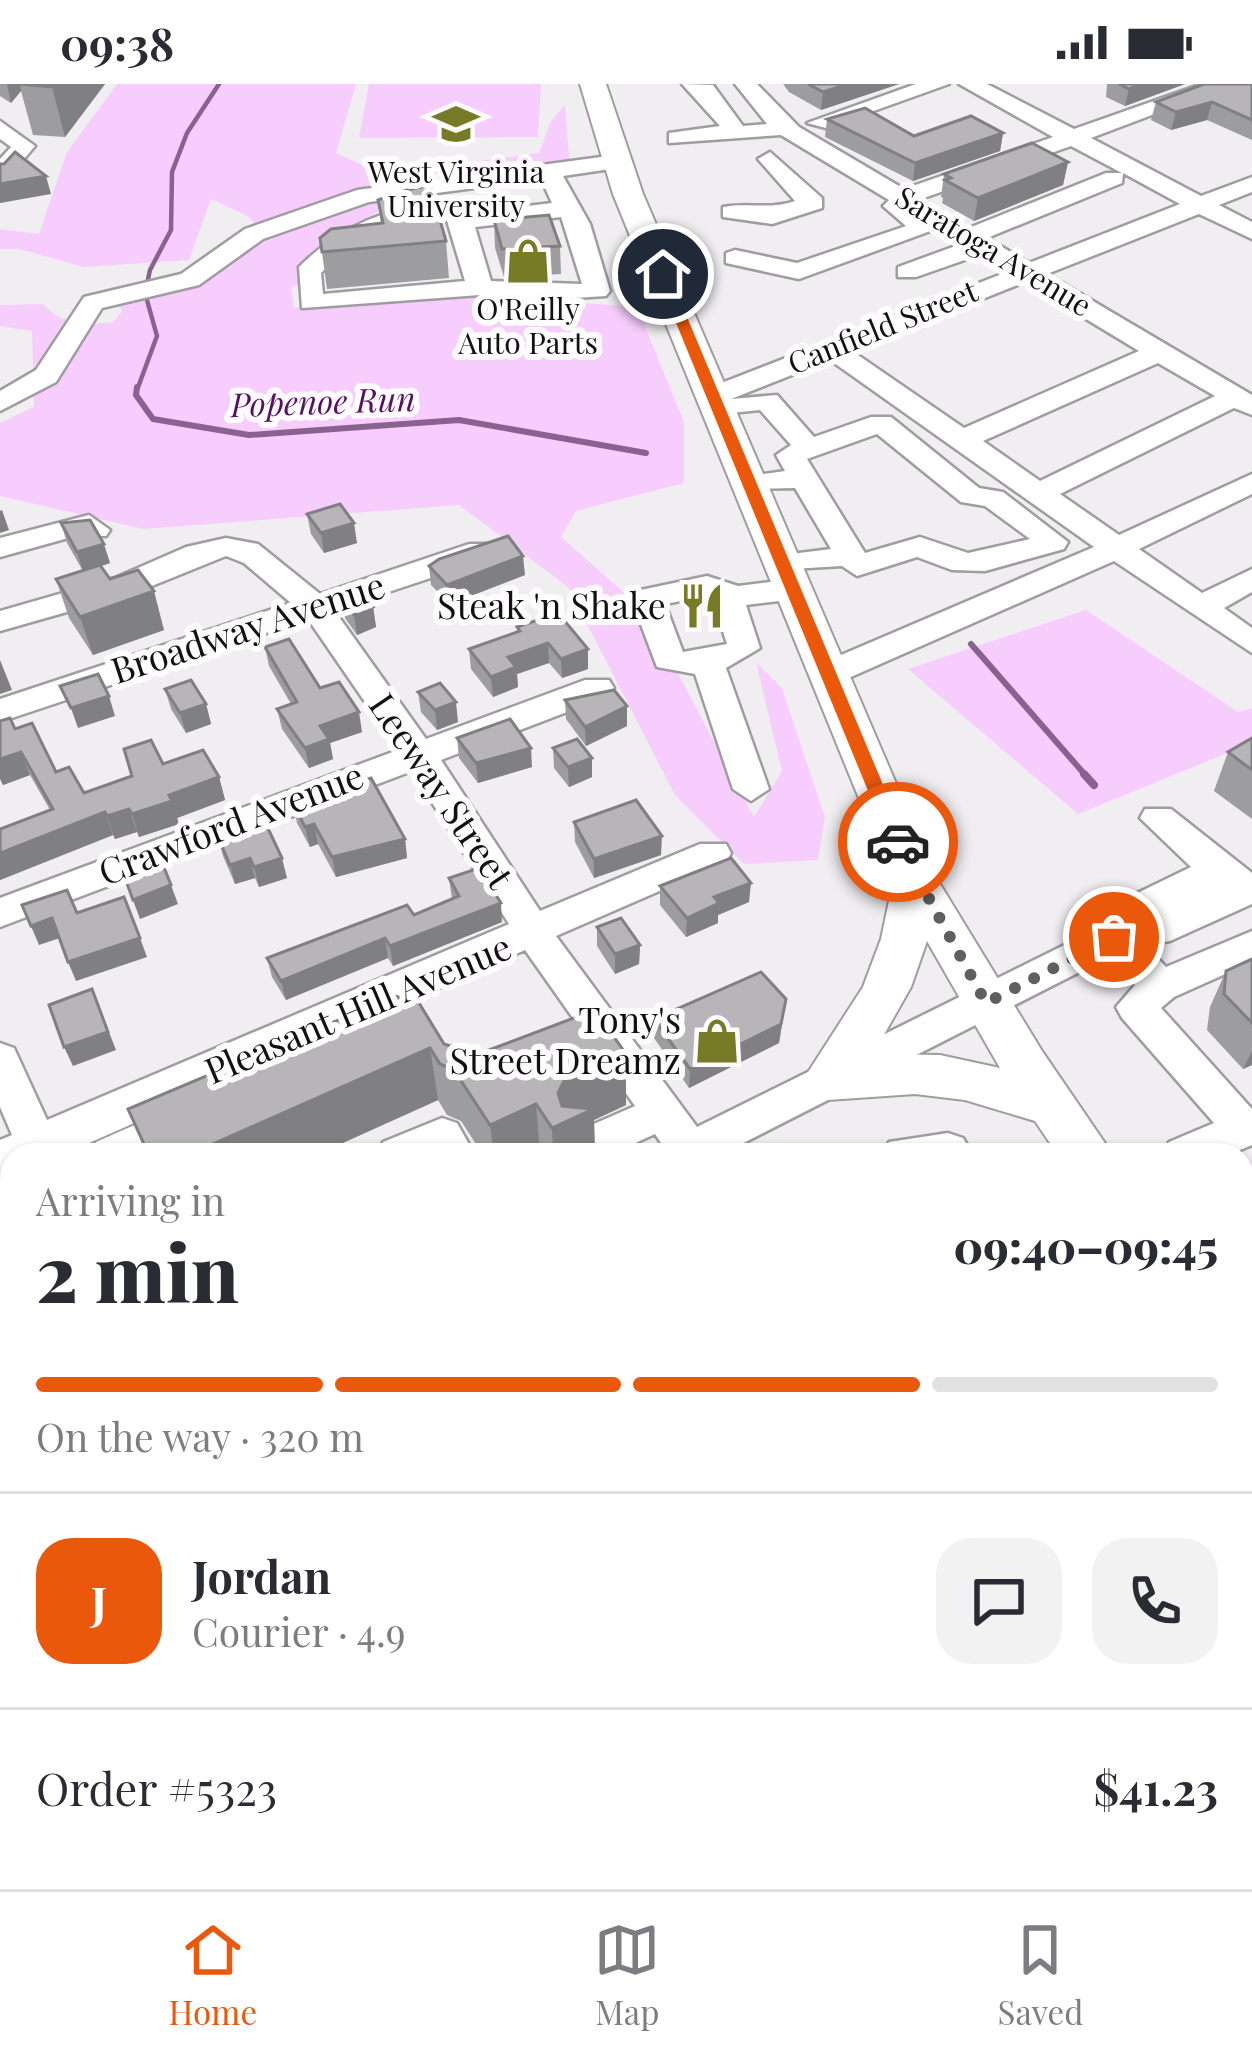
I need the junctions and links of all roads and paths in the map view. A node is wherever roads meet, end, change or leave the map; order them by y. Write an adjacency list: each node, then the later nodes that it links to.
1 (592, 84): 15 (main road)
2 (693, 84): 13 (street)
3 (746, 84): 10 (street, Saratoga Avenue)
4 (938, 84): 10 (street)
5 (970, 84): 11 (street)
6 (1223, 84): 11 (street)
7 (1236, 84): 8 (street)
8 (1252, 91)
9 (7, 125): 17 (street)
10 (789, 130): 13 (street); 18 (street, Saratoga Avenue)
11 (1072, 137): 14 (street); 21 (street)
12 (677, 138): 13 (street)
13 (756, 142): 18 (street); 22 (street)
14 (1028, 153): 20 (street); 26 (street)
15 (616, 162): 16 (street); 33 (main road)
16 (548, 170): 23 (street); 35 (street)
17 (0, 173)
18 (871, 184): 20 (street, Saratoga Avenue); 27 (street)
19 (1252, 184): 21 (street, Canfield Street)
20 (902, 198): 26 (street, Saratoga Avenue)
21 (1199, 204): 25 (street); 29 (street, Canfield Street)
22 (732, 212)
23 (573, 216): 24 (street); 30 (street)
24 (463, 229): 30 (street); 30 (street)
25 (1252, 232)
26 (975, 242): 28 (street); 29 (street, Saratoga Avenue)
27 (735, 258)
28 (907, 272)
29 (1026, 272): 31 (street, Canfield Street); 32 (street, Saratoga Avenue)
30 (480, 287)
31 (831, 349): 33 (street, Canfield Street); 36 (street)
32 (1160, 352): 34 (street, Saratoga Avenue); 36 (street)
33 (719, 402): 37 (street); 40 (main road)
34 (1244, 402): 42 (street)
35 (0, 403)
36 (973, 444): 38 (street); 42 (street)
37 (809, 448): 38 (street); 39 (street)
38 (937, 469): 45 (street)
39 (804, 478): 40 (street); 49 (street)
40 (753, 483): 51 (main road)
41 (1252, 483): 48 (street)
42 (1041, 492): 43 (street)
43 (1088, 527): 45 (street); 48 (street)
44 (94, 530): 47 (street)
45 (1053, 542): 49 (street); 50 (street)
46 (496, 545): 54 (street, Broadway Avenue)
47 (0, 548)
48 (1120, 548): 50 (street); 55 (street)
49 (850, 556): 51 (street)
50 (1084, 565): 59 (street)
51 (791, 576): 53 (street); 59 (main road)
52 (1252, 579): 55 (street)
53 (729, 597): 58 (street); 58 (street)
54 (313, 603): 56 (street); 61 (street, Broadway Avenue); 62 (street, Leeway Street)
55 (1203, 606): 57 (street)
56 (0, 621)
57 (1252, 643)
58 (707, 660): 63 (street)
59 (832, 672): 66 (main road)
60 (597, 688): 62 (street, Crawford Avenue)
61 (0, 711)
62 (416, 753): 68 (street, Crawford Avenue); 70 (street, Leeway Street)
63 (751, 789)
64 (1158, 818): 67 (street)
65 (713, 853): 70 (street, Pleasant Hill Avenue)
66 (916, 882): 73 (main road); 78 (main road)
67 (1239, 883): 69 (street)
68 (0, 913)
69 (1121, 933): 72 (street); 73 (street)
70 (534, 934): 75 (street, Leeway Street); 83 (street, Pleasant Hill Avenue)
71 (1252, 946): 72 (street)
72 (1160, 986): 81 (street)
73 (986, 1003): 78 (street); 79 (main road)
74 (402, 1028): 84 (street)
75 (608, 1035): 76 (street); 80 (street, Leeway Street)
76 (568, 1052)
77 (0, 1059): 82 (street)
78 (828, 1080): 79 (main road); 87 (street)
79 (1050, 1105): 88 (main road)
80 (661, 1113): 85 (street); 86 (street, Leeway Street)
81 (1247, 1126): 89 (street)
82 (23, 1143)
83 (49, 1143)
84 (138, 1143)
85 (593, 1143)
86 (681, 1143)
87 (709, 1143)
88 (1078, 1143)
89 (1210, 1143)

